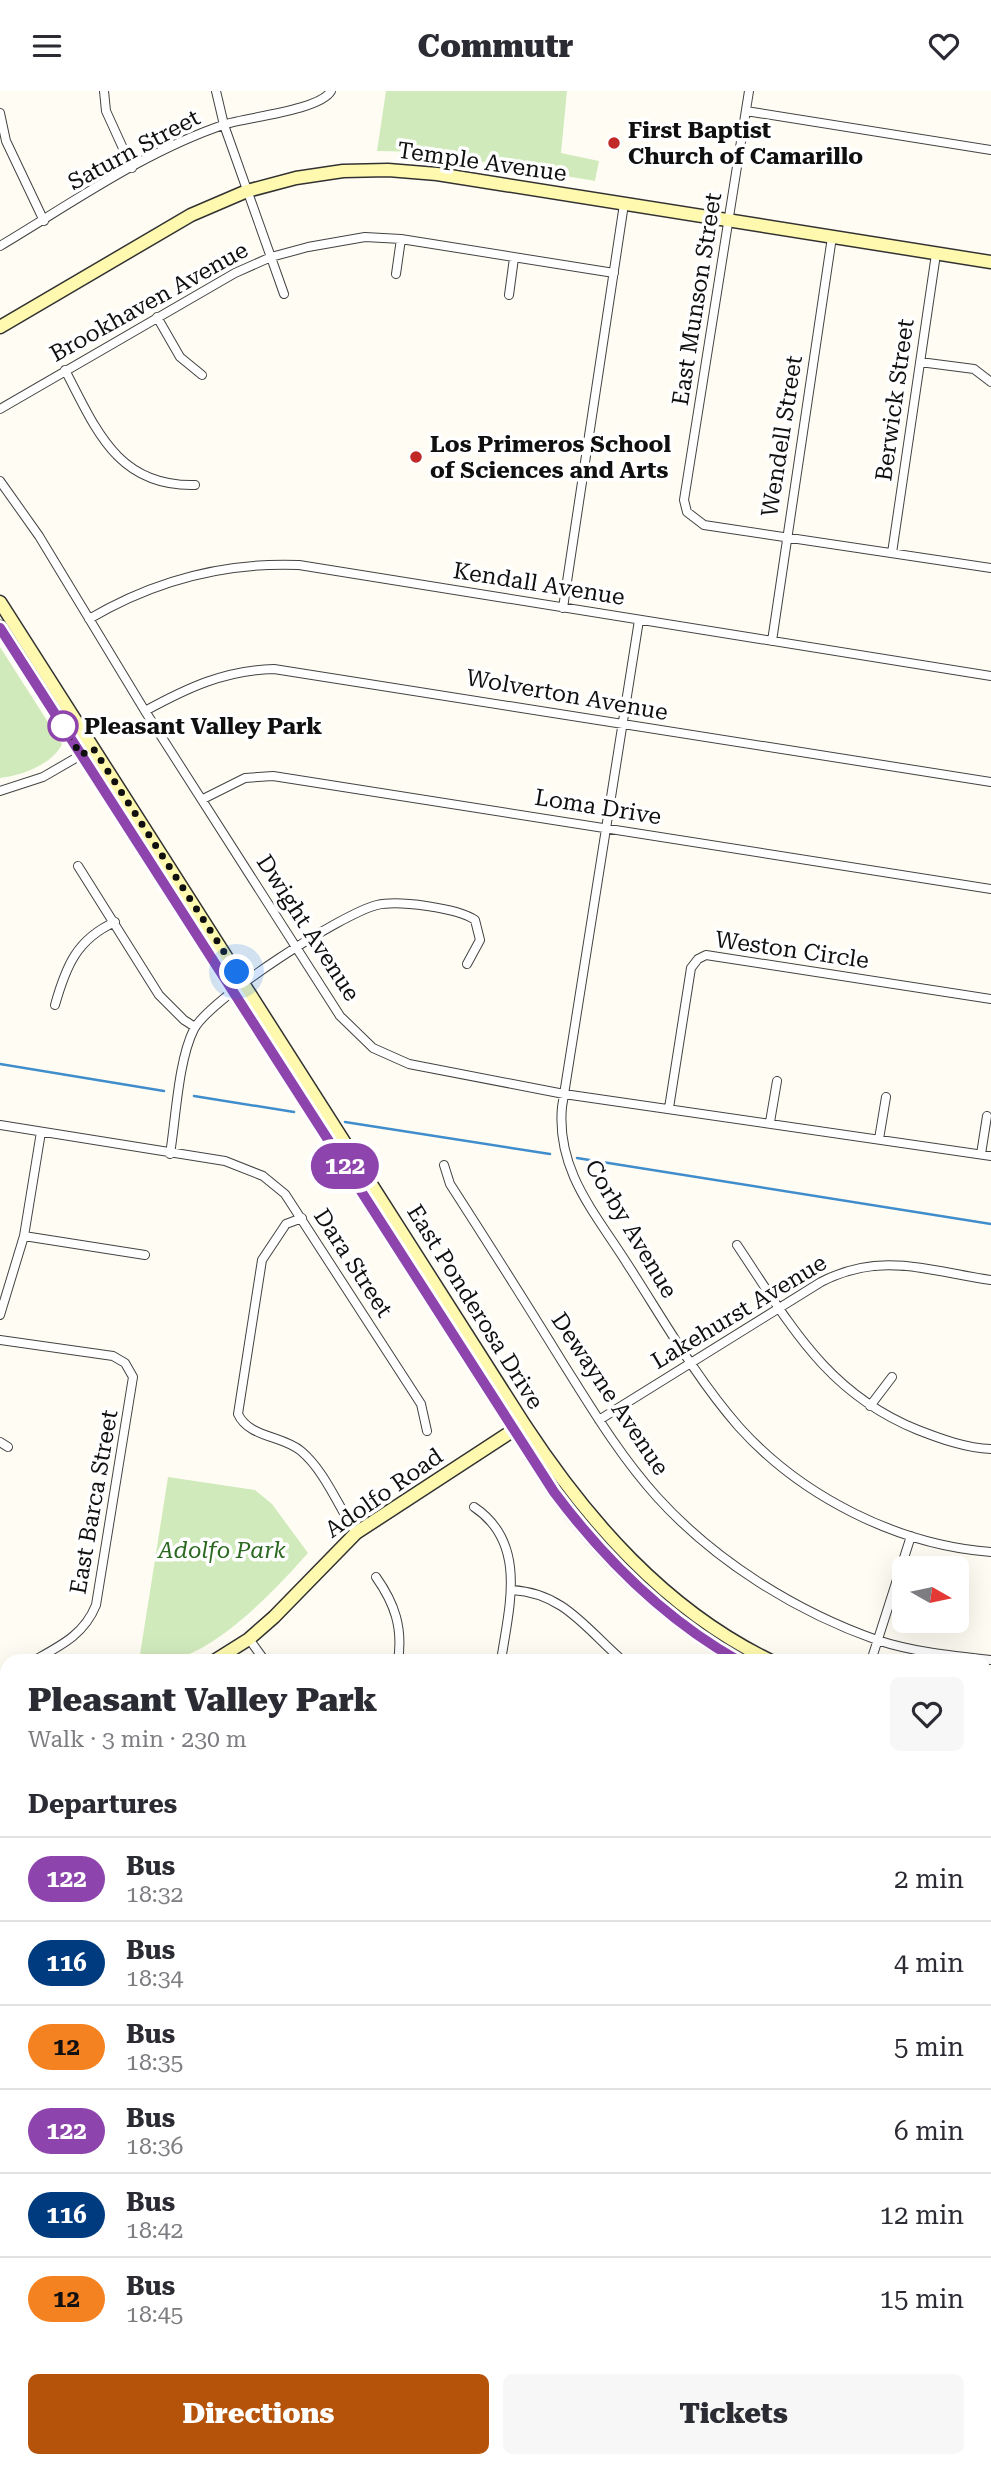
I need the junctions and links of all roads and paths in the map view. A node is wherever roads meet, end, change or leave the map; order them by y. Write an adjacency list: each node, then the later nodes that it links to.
1 (104, 91): 9 (street)
2 (216, 91): 7 (street)
3 (331, 91): 7 (street, Saturn Street)
4 (748, 91): 5 (street, East Munson Street)
5 (746, 111): 8 (street); 12 (street, East Munson Street)
6 (0, 113): 13 (street)
7 (224, 125): 9 (street, Saturn Street); 10 (street)
8 (991, 150)
9 (132, 168): 13 (street, Saturn Street)
10 (247, 191): 11 (main road, Temple Avenue); 18 (street); 26 (main road, Temple Avenue)
11 (624, 204): 12 (main road, Temple Avenue); 21 (street)
12 (729, 220): 14 (main road, Temple Avenue); 34 (street, East Munson Street)
13 (44, 221): 16 (street, Saturn Street)
14 (832, 237): 17 (main road, Temple Avenue); 34 (street, Wendell Street)
15 (401, 239): 18 (street, Brookhaven Avenue); 19 (street, Brookhaven Avenue); 22 (street)
16 (0, 246)
17 (936, 254): 20 (main road, Temple Avenue); 27 (street, Berwick Street)
18 (271, 257): 23 (street); 25 (street, Brookhaven Avenue)
19 (514, 258): 21 (street, Brookhaven Avenue); 24 (street)
20 (991, 262)
21 (614, 273): 38 (street)
22 (396, 274)
23 (285, 294)
24 (509, 295)
25 (157, 317): 28 (street, Brookhaven Avenue); 29 (street)
26 (0, 327)
27 (920, 362): 30 (street); 35 (street, Berwick Street)
28 (65, 370): 31 (street, Brookhaven Avenue); 33 (street)
29 (202, 375)
30 (991, 382)
31 (0, 409)
32 (0, 481): 39 (street, Dwight Avenue)
33 (195, 485)
34 (787, 536): 35 (street); 42 (street, Wendell Street)
35 (892, 553): 36 (street)
36 (991, 568)
37 (0, 602): 46 (main road, East Ponderosa Drive)
38 (563, 608): 39 (street, Kendall Avenue); 40 (street, Kendall Avenue)
39 (89, 619): 44 (street, Dwight Avenue)
40 (639, 620): 42 (street, Kendall Avenue); 45 (street, Corby Avenue)
41 (0, 628): 47 (main road, East Ponderosa Drive)
42 (772, 641): 43 (street, Kendall Avenue)
43 (991, 676)
44 (145, 711): 45 (street, Wolverton Avenue); 50 (street, Dwight Avenue)
45 (622, 724): 48 (street, Wolverton Avenue); 51 (street, Corby Avenue)
46 (93, 748): 47 (main road); 57 (main road, East Ponderosa Drive)
47 (81, 755): 49 (street); 57 (main road, East Ponderosa Drive)
48 (991, 782)
49 (0, 791)
50 (203, 799): 51 (street, Loma Drive); 55 (street, Dwight Avenue)
51 (606, 828): 53 (street, Loma Drive); 62 (street, Corby Avenue)
52 (78, 866): 54 (street)
53 (991, 889)
54 (115, 922): 59 (street); 60 (street)
55 (298, 948): 56 (street); 57 (street); 62 (street, Dwight Avenue)
56 (467, 964)
57 (238, 987): 60 (street); 86 (main road, East Ponderosa Drive)
58 (991, 999): 64 (street, Weston Circle)
59 (55, 1005)
60 (195, 1027): 70 (street)
61 (777, 1081): 66 (street)
62 (564, 1094): 64 (street, Dwight Avenue); 82 (street, Corby Avenue)
63 (886, 1097): 69 (street)
64 (669, 1108): 66 (street, Dwight Avenue)
65 (987, 1116): 71 (street)
66 (770, 1122): 69 (street, Dwight Avenue)
67 (0, 1125): 68 (street, Dara Street)
68 (41, 1132): 70 (street, Dara Street); 75 (street)
69 (879, 1139): 71 (street, Dwight Avenue)
70 (170, 1154): 74 (street, Dara Street)
71 (981, 1154): 72 (street, Dwight Avenue)
72 (991, 1156)
73 (444, 1165): 85 (street, Dewayne Avenue)
74 (302, 1218): 87 (street, Dara Street); 90 (street)
75 (24, 1236): 77 (street); 80 (street)
76 (737, 1245): 79 (street)
77 (145, 1255)
78 (991, 1280): 79 (street, Lakehurst Avenue)
79 (778, 1307): 82 (street, Lakehurst Avenue); 84 (street)
80 (0, 1314)
81 (0, 1340): 97 (street, East Barca Street)
82 (691, 1363): 85 (street, Lakehurst Avenue); 91 (street, Corby Avenue)
83 (892, 1377): 84 (street)
84 (870, 1406): 88 (street)
85 (599, 1420): 96 (street, Dewayne Avenue)
86 (519, 1427): 90 (main road, Adolfo Road); 103 (main road, East Ponderosa Drive); 104 (main road, East Ponderosa Drive)
87 (427, 1430)
88 (991, 1449)
89 (474, 1507): 94 (street)
90 (356, 1533): 95 (main road, Adolfo Road)
91 (911, 1536): 92 (street, Corby Avenue); 96 (street)
92 (991, 1552)
93 (376, 1577): 100 (street)
94 (512, 1590): 101 (street); 102 (street)
95 (249, 1639): 98 (main road, Adolfo Road); 99 (street)
96 (878, 1640): 105 (street); 106 (street, Dewayne Avenue)
97 (44, 1654)
98 (225, 1654)
99 (260, 1654)
100 (399, 1654)
101 (502, 1654)
102 (615, 1654)
103 (728, 1654)
104 (759, 1654)
105 (873, 1654)
106 (943, 1654)

